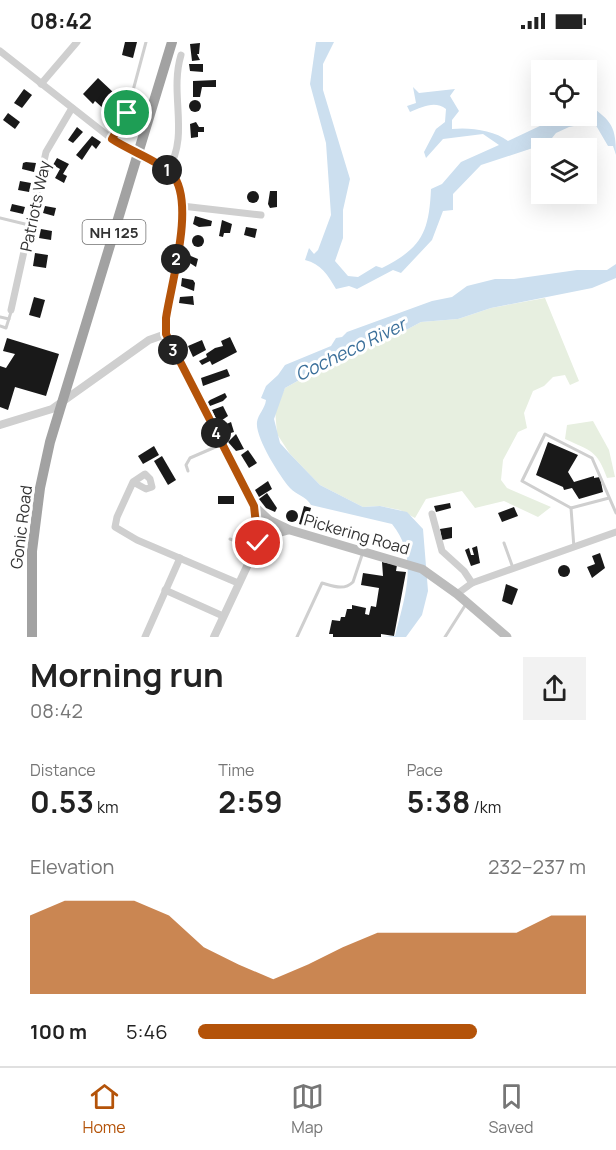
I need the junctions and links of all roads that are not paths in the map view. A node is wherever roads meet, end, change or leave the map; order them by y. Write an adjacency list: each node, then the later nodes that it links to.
1 (76, 42): 6 (street)
2 (146, 42): 8 (lane)
3 (172, 42): 9 (highway, NH 125)
4 (0, 51): 6 (street)
5 (181, 55): 10 (street)
6 (41, 84): 7 (street)
7 (72, 108): 8 (street); 14 (street, Patriots Way)
8 (112, 139): 9 (street)
9 (138, 155): 10 (main road); 20 (highway, NH 125)
10 (168, 170): 11 (main road)
11 (182, 206): 12 (street); 19 (main road)
12 (261, 215)
13 (0, 218): 14 (lane)
14 (30, 225): 15 (street, Patriots Way)
15 (11, 310): 17 (lane)
16 (0, 317): 17 (lane)
17 (9, 319): 18 (lane)
18 (0, 326)
19 (166, 334): 20 (street); 22 (main road, Pickering Road)
20 (60, 404): 21 (street); 49 (highway, Gonic Road / NH 125)
21 (0, 425)
22 (221, 444): 23 (lane); 26 (main road, Pickering Road)
23 (189, 471)
24 (133, 482): 40 (street)
25 (609, 498): 27 (lane); 27 (lane); 28 (lane)
26 (254, 506): 30 (main road, Pickering Road); 31 (main road)
27 (571, 508): 38 (lane)
28 (616, 513)
29 (432, 514): 43 (street)
30 (269, 520): 31 (street); 32 (main road, Pickering Road); 34 (street)
31 (258, 527): 37 (street)
32 (290, 530): 34 (main road); 39 (main road, Pickering Road)
33 (616, 532): 38 (street)
34 (267, 536): 37 (street)
35 (230, 540): 37 (lane)
36 (504, 543): 41 (lane)
37 (257, 546): 42 (street)
38 (574, 548): 41 (street)
39 (363, 550): 45 (main road, Pickering Road); 48 (lane)
40 (180, 558): 42 (street); 44 (street)
41 (514, 569): 43 (street)
42 (238, 583): 47 (street)
43 (472, 583): 45 (street)
44 (165, 590): 47 (street); 50 (street)
45 (458, 594): 46 (main road, Pickering Road)
46 (467, 602): 53 (lane); 54 (main road, Pickering Road)
47 (223, 616): 51 (street)
48 (298, 636): 52 (lane)
49 (32, 637)
50 (146, 637)
51 (214, 637)
52 (305, 637)
53 (445, 637)
54 (507, 637)

